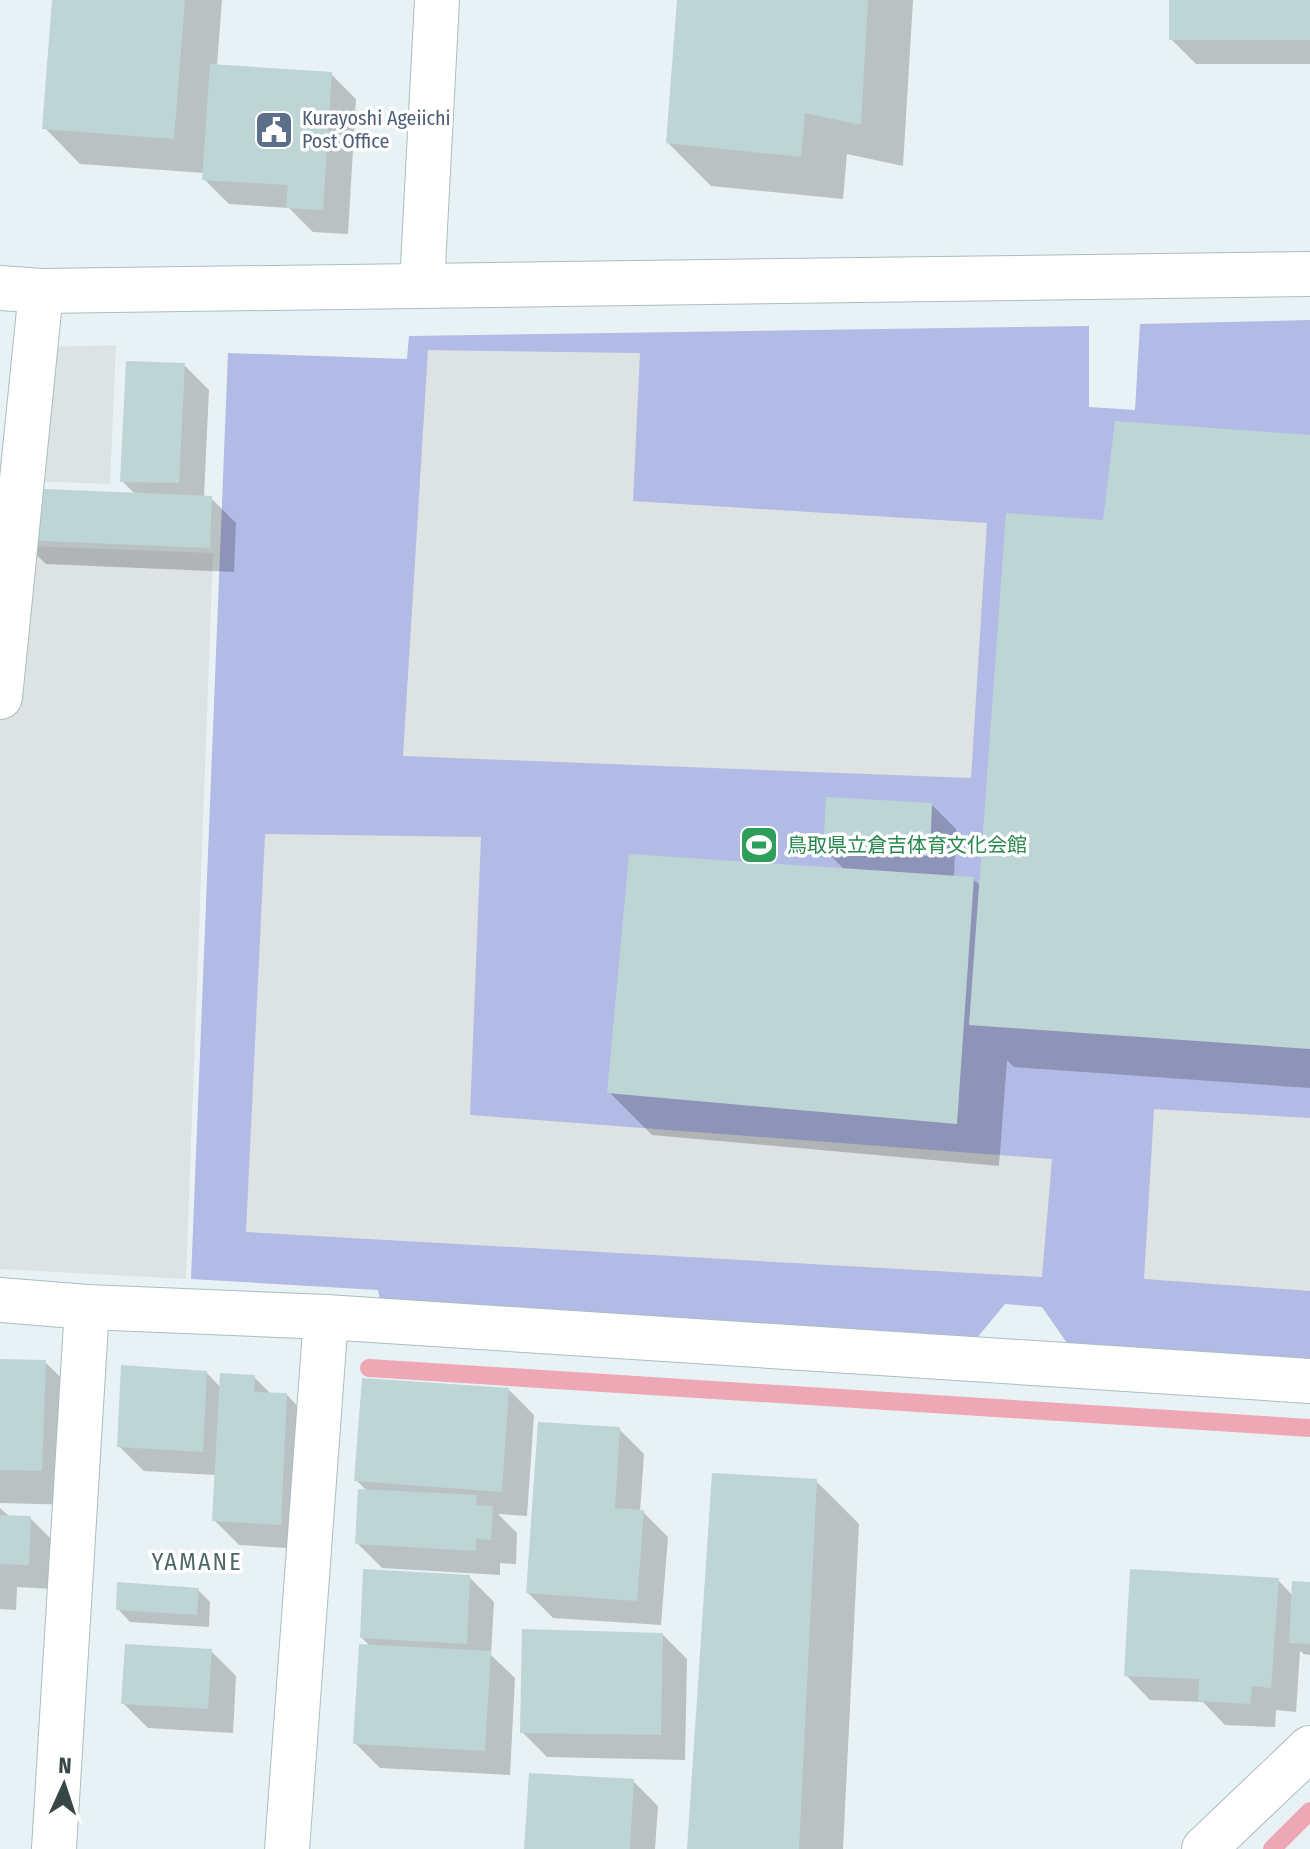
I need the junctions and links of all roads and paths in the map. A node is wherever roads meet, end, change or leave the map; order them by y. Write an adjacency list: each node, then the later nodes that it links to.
1 (437, 0): 3 (street)
2 (1310, 274): 3 (street)
3 (422, 285): 4 (street)
4 (20, 290): 5 (street)
5 (0, 697)
6 (0, 1300): 7 (street)
7 (87, 1307): 8 (street); 11 (street)
8 (326, 1317): 9 (street); 12 (street)
9 (1310, 1381)
10 (1310, 1748): 13 (street)
11 (54, 1849)
12 (287, 1849)
13 (1204, 1849)

